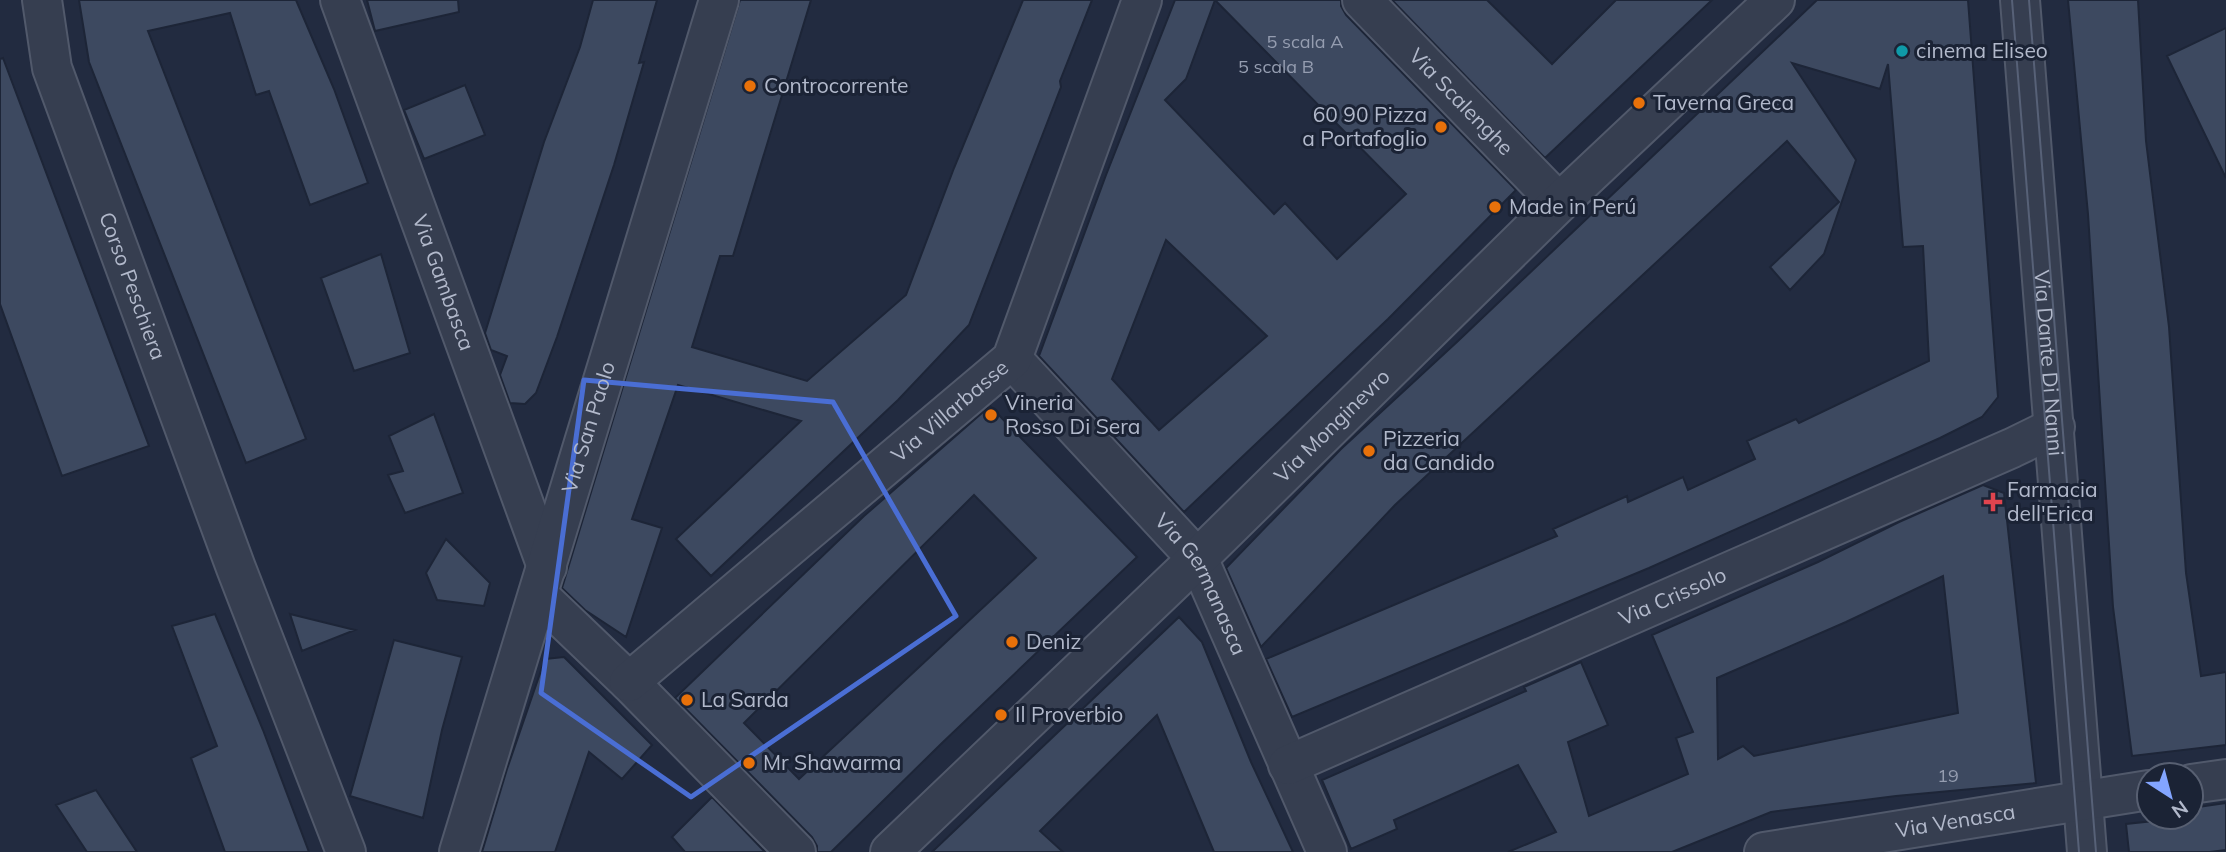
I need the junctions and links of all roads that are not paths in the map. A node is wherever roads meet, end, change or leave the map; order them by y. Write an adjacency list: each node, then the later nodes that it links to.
1 (42, 0): 19 (street, Corso Peschiera)
2 (340, 0): 12 (street, Via Gambasca)
3 (719, 0): 12 (street, Via San Paolo)
4 (1142, 0): 9 (street, Via Villarbasse)
5 (1362, 0): 8 (street, Via Scalenghe)
6 (1775, 0): 8 (street, Via Monginevro)
7 (2020, 0): 10 (street, Via Dante Di Nanni)
8 (1559, 203): 11 (street, Via Monginevro)
9 (1012, 359): 11 (street, Via Germanasca); 13 (street, Via Villarbasse)
10 (2055, 426): 14 (street, Via Crissolo); 18 (street, Via Dante Di Nanni)
11 (1197, 559): 14 (street, Via Germanasca); 22 (street, Via Monginevro)
12 (543, 581): 13 (street, Via Gambasca); 20 (street, Via San Paolo)
13 (629, 682): 21 (street, Via Gambasca)
14 (1289, 765): 23 (street, Via Germanasca)
15 (2226, 779): 16 (street)
16 (2205, 782)
17 (2135, 792): 18 (street, Via Venasca)
18 (2082, 801): 24 (street, Via Venasca); 25 (street, Via Dante Di Nanni)
19 (346, 852)
20 (459, 852)
21 (796, 852)
22 (890, 852)
23 (1327, 852)
24 (1764, 852)
25 (2087, 852)

